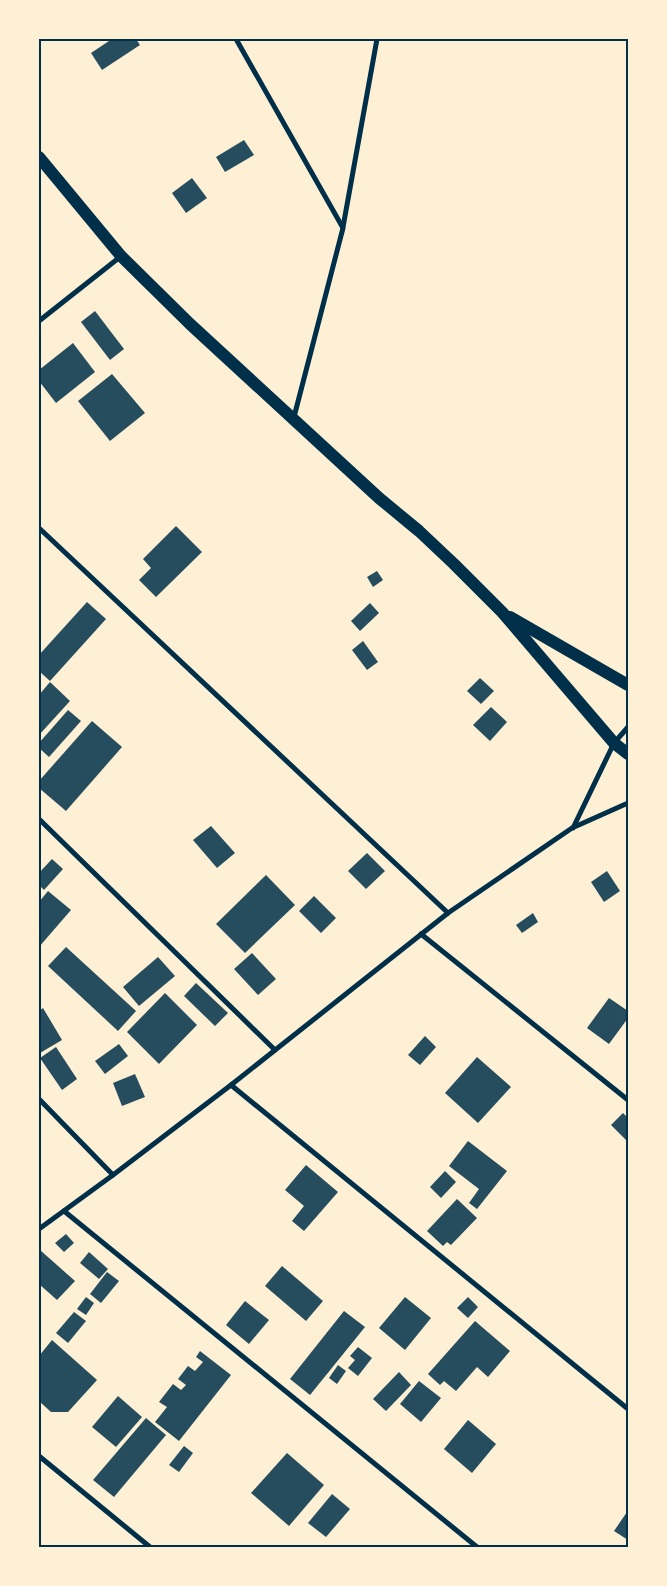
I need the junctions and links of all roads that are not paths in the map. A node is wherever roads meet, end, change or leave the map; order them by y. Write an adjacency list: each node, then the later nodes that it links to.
1 (236, 39): 4 (street)
2 (377, 39): 4 (street)
3 (39, 157): 5 (main road)
4 (343, 228): 7 (street)
5 (120, 256): 6 (street); 7 (main road)
6 (39, 320)
7 (293, 420): 9 (main road)
8 (39, 528): 17 (street)
9 (502, 612): 10 (main road); 12 (main road)
10 (628, 685)
11 (628, 727): 12 (street)
12 (614, 743): 13 (main road); 16 (street)
13 (628, 754)
14 (628, 803): 16 (street)
15 (39, 819): 19 (street)
16 (572, 828): 17 (street)
17 (448, 913): 18 (street)
18 (421, 934): 19 (street); 22 (street)
19 (275, 1050): 20 (street)
20 (231, 1085): 23 (street); 26 (street)
21 (39, 1099): 23 (street)
22 (628, 1100)
23 (113, 1175): 24 (street)
24 (64, 1211): 25 (street); 29 (street)
25 (39, 1229)
26 (628, 1409)
27 (39, 1456): 28 (street)
28 (150, 1547)
29 (477, 1547)

